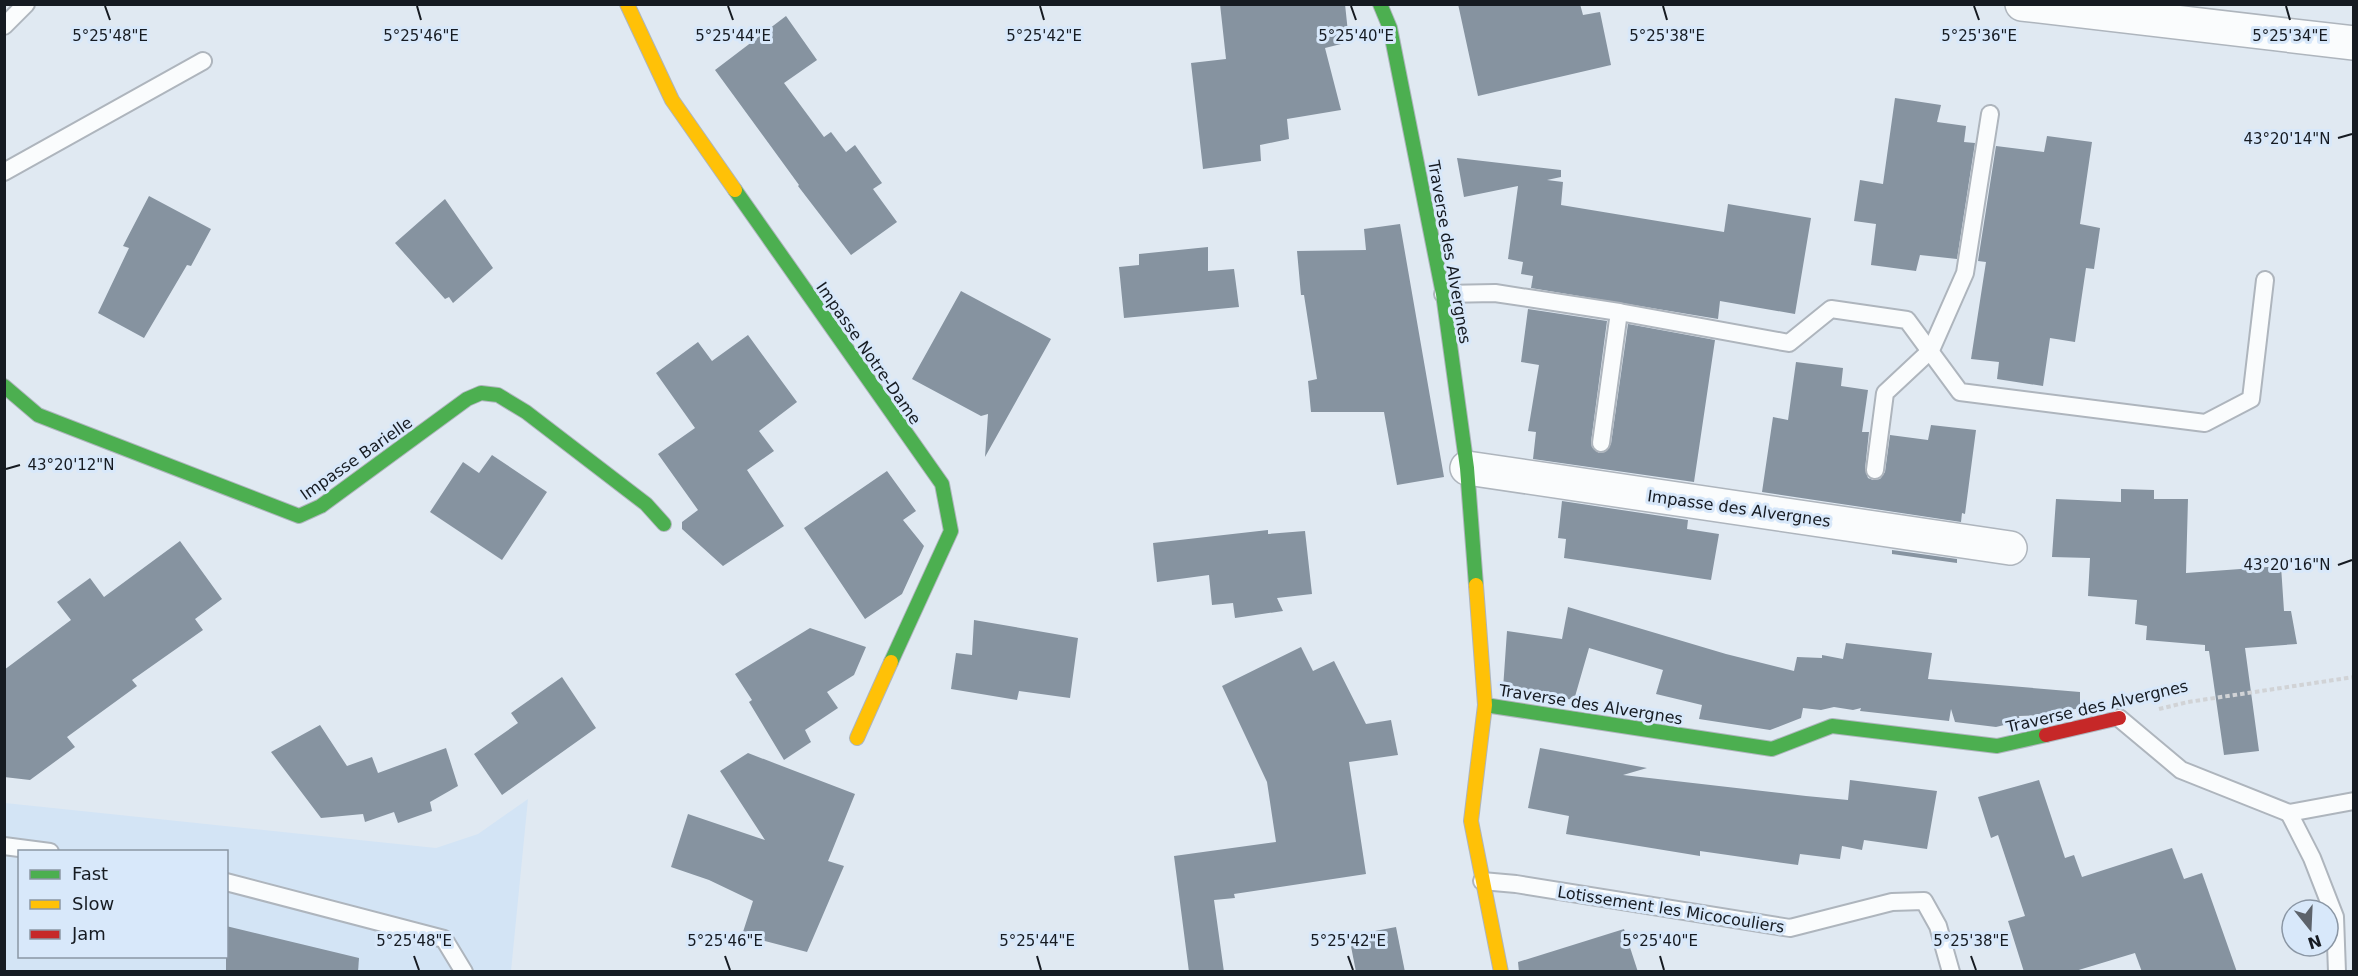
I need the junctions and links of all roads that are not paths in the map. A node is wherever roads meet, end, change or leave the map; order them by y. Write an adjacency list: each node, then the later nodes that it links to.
1 (26, 4): 5 (lane)
2 (627, 4): 22 (street, Impasse Notre-Dame)
3 (1380, 4): 11 (street, Traverse des Alvergnes)
4 (2022, 4): 6 (street)
5 (4, 26)
6 (2354, 43)
7 (204, 61): 9 (lane)
8 (1990, 114): 13 (lane)
9 (4, 172)
10 (2265, 280): 13 (lane)
11 (1443, 294): 12 (lane); 16 (street, Traverse des Alvergnes)
12 (1619, 312): 13 (lane); 15 (lane)
13 (1930, 350): 17 (lane)
14 (4, 386): 18 (street, Impasse Barielle)
15 (1601, 443)
16 (1467, 468): 19 (street, Impasse des Alvergnes); 20 (street, Traverse des Alvergnes)
17 (1875, 470)
18 (664, 524)
19 (2010, 548)
20 (1485, 705): 21 (street, Traverse des Alvergnes); 27 (street)
21 (2119, 718): 24 (lane)
22 (857, 738)
23 (2354, 801): 24 (lane)
24 (2289, 813): 32 (lane)
25 (4, 846): 26 (lane)
26 (35, 850)
27 (1482, 881): 30 (street); 31 (lane, Lotissement les Micocouliers)
28 (228, 883): 29 (lane)
29 (464, 972)
30 (1501, 972)
31 (1951, 972)
32 (2337, 972)

